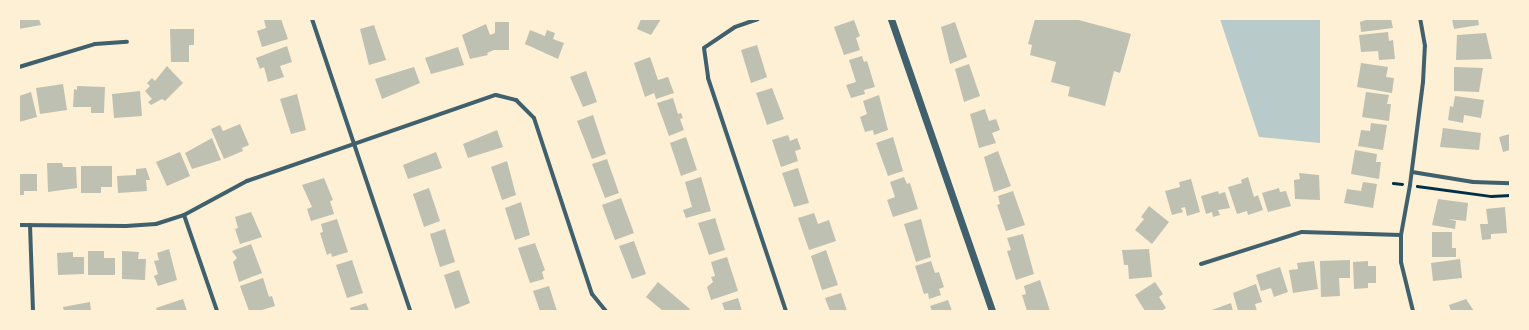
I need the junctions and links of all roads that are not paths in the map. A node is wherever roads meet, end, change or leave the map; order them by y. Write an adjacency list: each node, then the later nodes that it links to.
1 (312, 19): 7 (street)
2 (758, 19): 19 (street)
3 (891, 19): 20 (street)
4 (1420, 19): 8 (street)
5 (127, 42): 6 (street)
6 (19, 67)
7 (354, 143): 10 (street); 17 (street); 18 (street)
8 (1412, 172): 9 (street); 13 (street)
9 (1510, 183)
10 (184, 215): 12 (street); 16 (street)
11 (19, 225): 12 (street)
12 (30, 225): 15 (street)
13 (1401, 235): 14 (street); 21 (street)
14 (1201, 264)
15 (33, 311)
16 (217, 311)
17 (410, 311)
18 (606, 311)
19 (786, 311)
20 (992, 311)
21 (1413, 311)

